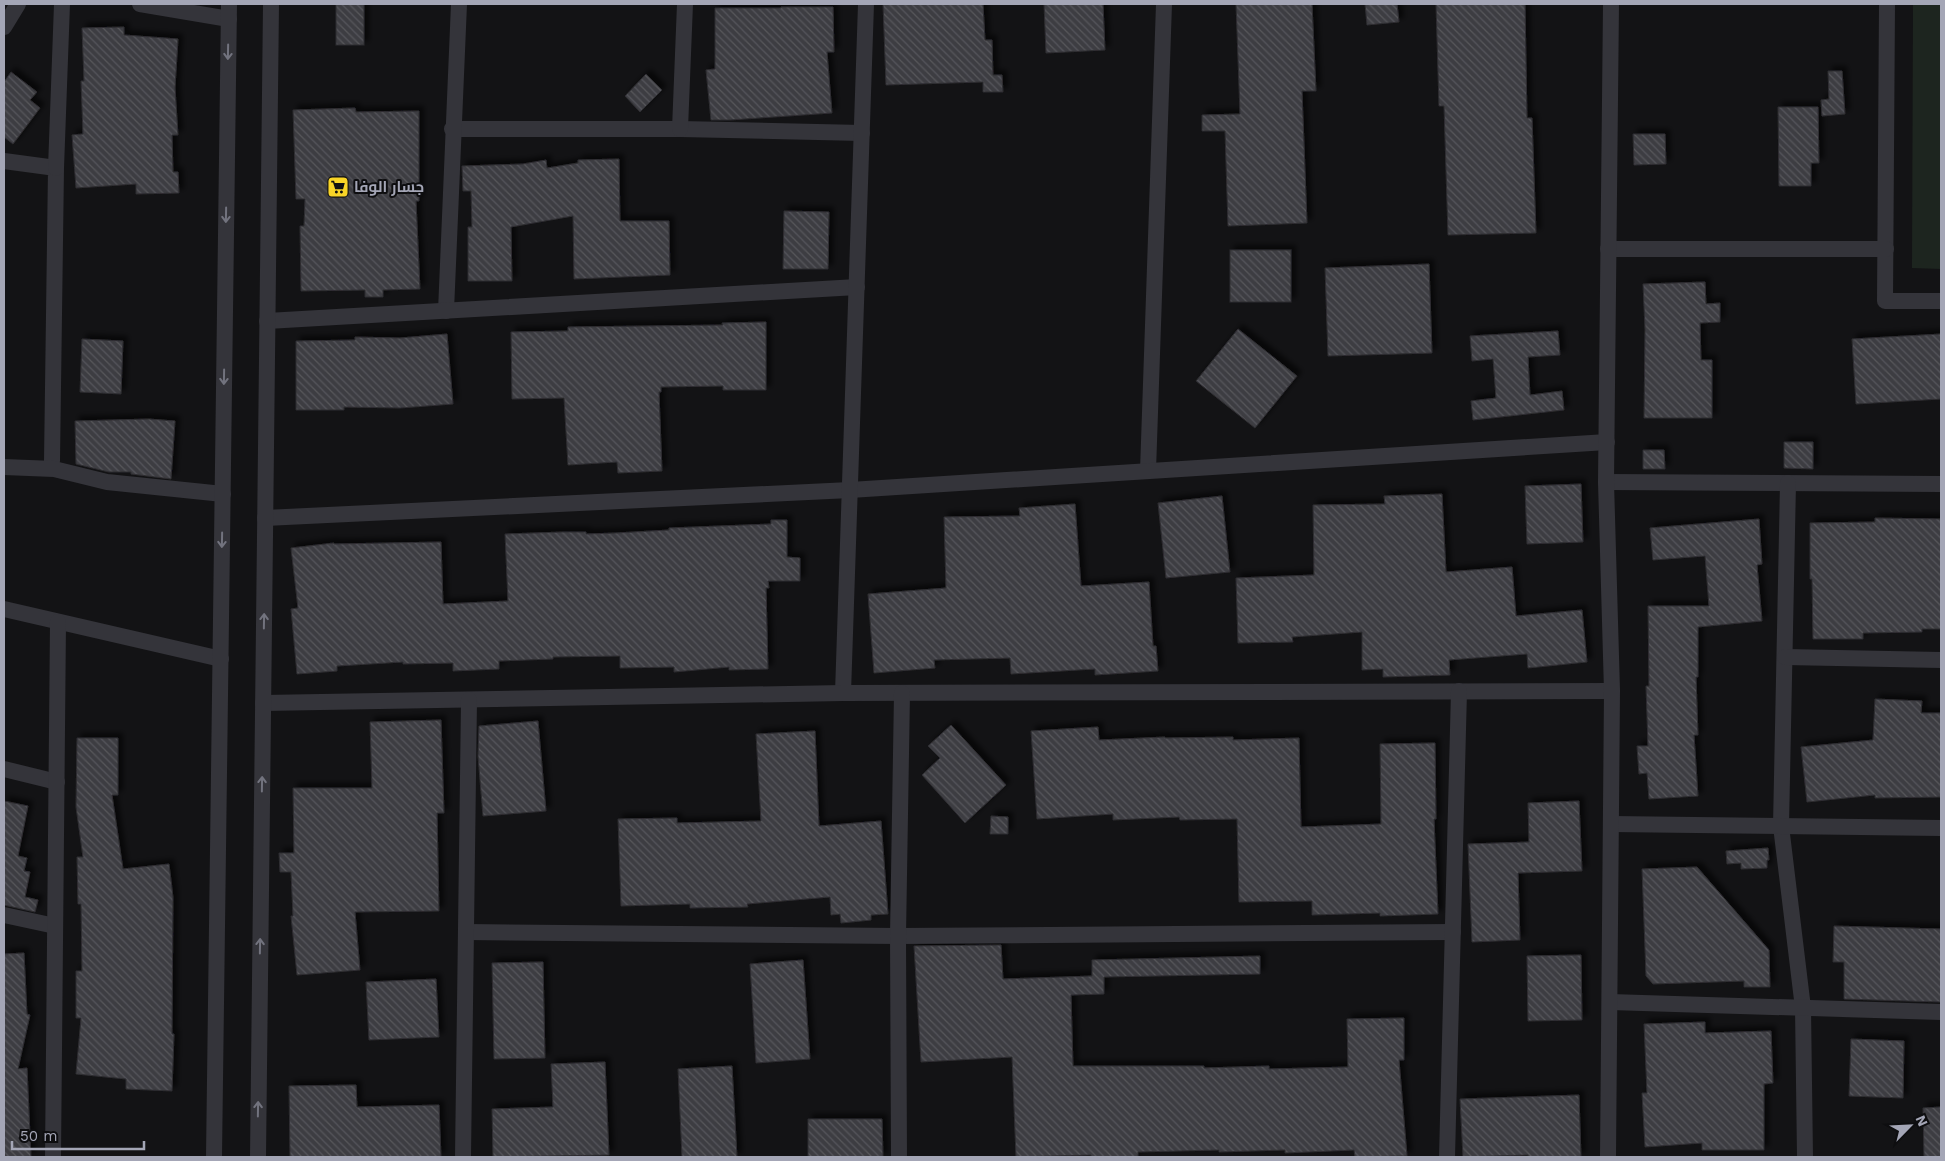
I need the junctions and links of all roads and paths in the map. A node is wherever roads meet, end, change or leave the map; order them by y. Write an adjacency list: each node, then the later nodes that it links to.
1 (18, 4): 12 (street)
2 (62, 4): 17 (street)
3 (140, 4): 11 (street)
4 (271, 4): 23 (street)
5 (459, 4): 14 (street)
6 (685, 4): 13 (street)
7 (866, 4): 15 (street)
8 (1164, 4): 27 (street)
9 (1611, 4): 18 (street)
10 (1887, 4): 19 (street)
11 (229, 12): 32 (street, one-way to 32)
12 (4, 27)
13 (680, 128): 14 (street); 15 (street)
14 (452, 129): 22 (street)
15 (862, 132): 20 (street)
16 (4, 161): 17 (street)
17 (56, 168): 25 (street)
18 (1608, 249): 19 (street); 24 (street)
19 (1886, 249): 21 (street)
20 (857, 287): 22 (street); 31 (street)
21 (1941, 301)
22 (446, 311): 23 (street)
23 (268, 321): 33 (street)
24 (1607, 442): 27 (street); 28 (street)
25 (52, 461)
26 (4, 467): 32 (street)
27 (1148, 471): 31 (street)
28 (1606, 482): 29 (street); 40 (street)
29 (1788, 483): 30 (street); 36 (street)
30 (1941, 484)
31 (850, 490): 33 (street); 41 (street)
32 (223, 494): 37 (street, one-way to 37)
33 (265, 518): 44 (street, one-way to 33)
34 (4, 609): 35 (street)
35 (58, 622): 37 (street); 46 (street)
36 (1785, 657): 38 (street); 48 (street)
37 (220, 659): 59 (street)
38 (1941, 660)
39 (1459, 691): 40 (street); 42 (street); 53 (street)
40 (1612, 691): 47 (street)
41 (843, 693): 42 (street); 43 (street)
42 (902, 693): 54 (street)
43 (470, 700): 44 (street); 52 (street)
44 (263, 703): 60 (street, one-way to 44)
45 (4, 769): 46 (street)
46 (57, 782): 51 (street)
47 (1611, 824): 48 (street); 55 (street)
48 (1781, 826): 49 (street); 56 (street)
49 (1941, 828)
50 (4, 915): 51 (street)
51 (55, 926): 58 (street)
52 (466, 932): 54 (street); 61 (street)
53 (1453, 932): 54 (street); 63 (street)
54 (898, 936): 62 (street)
55 (1610, 1002): 56 (street); 64 (street)
56 (1803, 1008): 57 (street); 65 (street)
57 (1941, 1012)
58 (53, 1157)
59 (214, 1157)
60 (258, 1157)
61 (463, 1157)
62 (899, 1157)
63 (1447, 1157)
64 (1608, 1157)
65 (1804, 1157)

